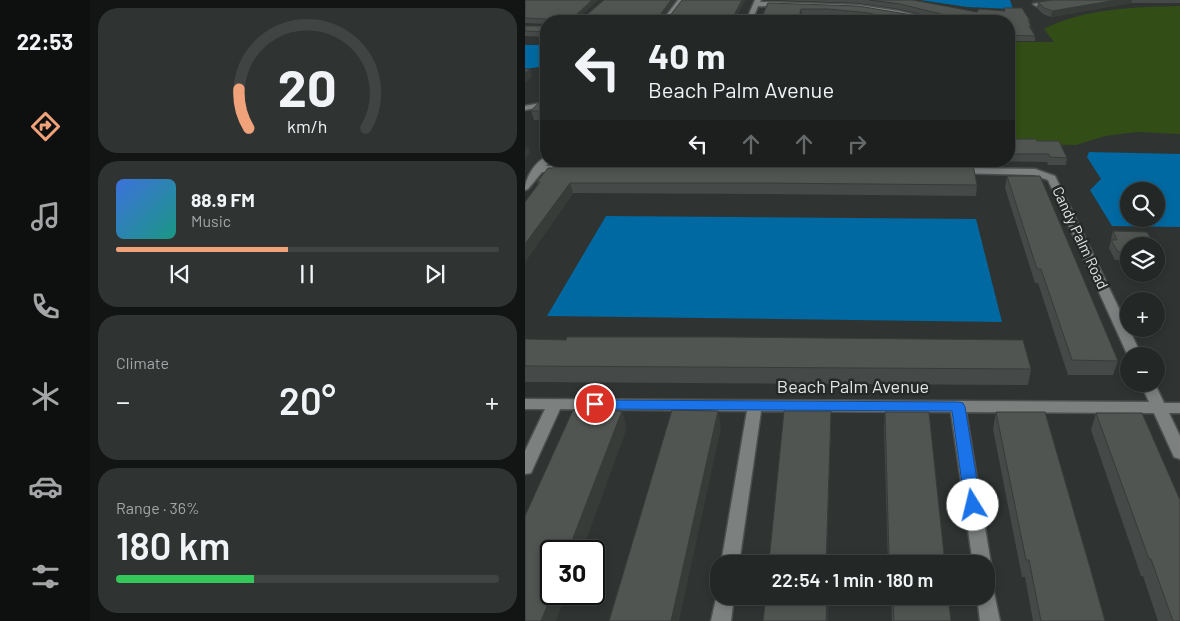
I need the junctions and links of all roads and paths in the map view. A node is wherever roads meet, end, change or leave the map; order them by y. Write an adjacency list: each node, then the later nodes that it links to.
1 (681, 0): 5 (street)
2 (1070, 0): 4 (street)
3 (757, 2): 6 (street); 7 (street)
4 (1036, 4)
5 (670, 15)
6 (752, 15)
7 (908, 15)
8 (540, 105): 9 (street)
9 (525, 108)
10 (539, 169): 11 (street); 13 (street)
11 (578, 170)
12 (951, 171): 14 (street, Candy Palm Road)
13 (525, 186)
14 (1131, 347)
15 (1152, 392): 20 (street)
16 (525, 404): 17 (street, Beach Palm Avenue)
17 (555, 404): 18 (street, Beach Palm Avenue); 23 (street)
18 (755, 405): 19 (street, Beach Palm Avenue); 24 (street)
19 (958, 407): 20 (street, Beach Palm Avenue); 25 (street)
20 (1159, 408): 21 (street, Beach Palm Avenue); 22 (street)
21 (1180, 408)
22 (1180, 453)
23 (525, 468)
24 (731, 555)
25 (981, 555)
26 (724, 605): 28 (street)
27 (988, 605): 29 (street)
28 (721, 621)
29 (990, 621)

